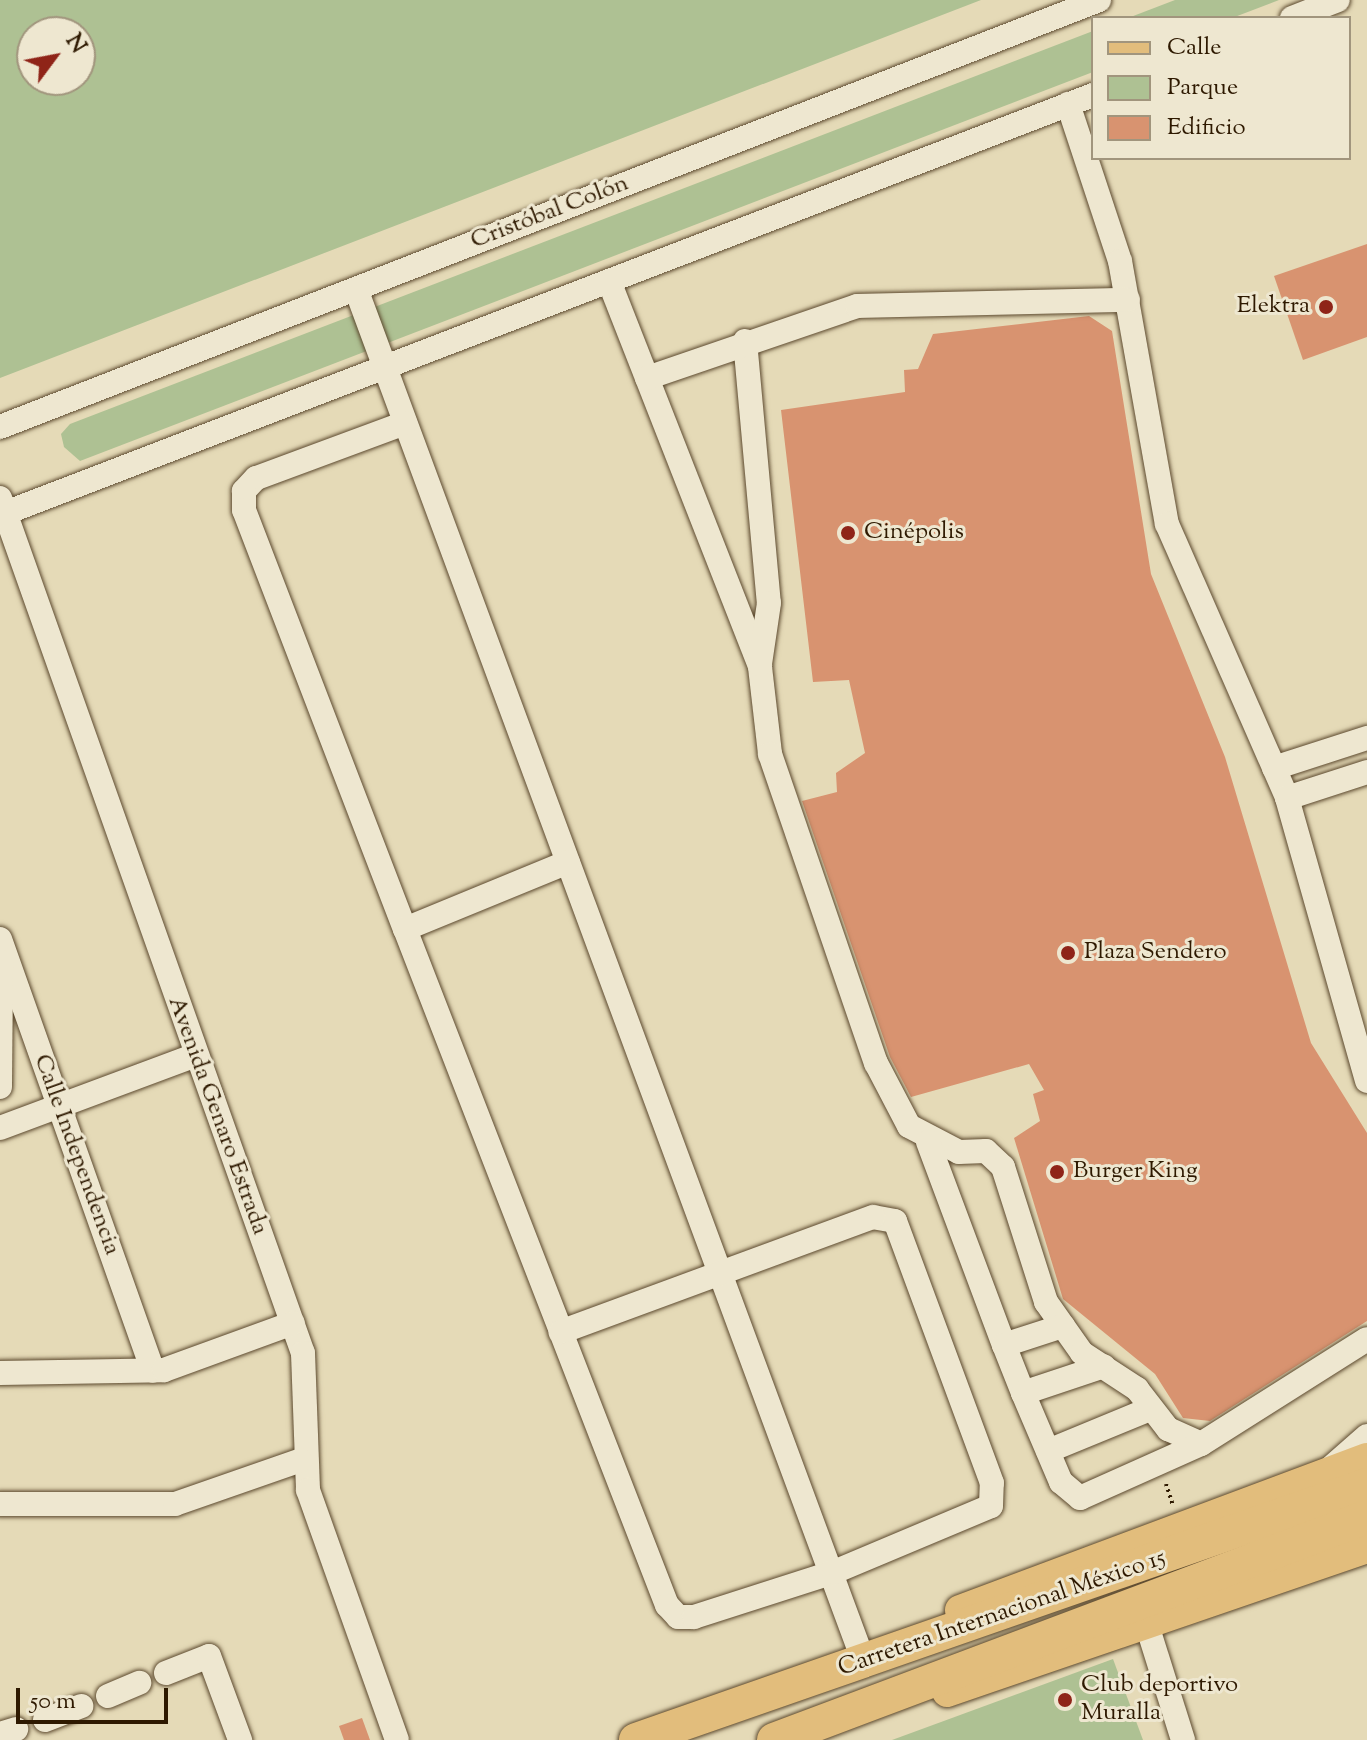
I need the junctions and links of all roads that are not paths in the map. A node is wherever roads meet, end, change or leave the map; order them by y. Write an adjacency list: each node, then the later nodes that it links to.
1 (1099, 0): 7 (street, Cristóbal Colón)
2 (1338, 0): 3 (street)
3 (1297, 16)
4 (1091, 96): 5 (street)
5 (1068, 104): 6 (street); 8 (street)
6 (609, 281): 10 (street); 11 (street)
7 (356, 289): 10 (street); 13 (street, Cristóbal Colón)
8 (1128, 300): 9 (street); 17 (street)
9 (745, 341): 11 (street); 15 (street)
10 (385, 367): 12 (street); 14 (street)
11 (647, 378): 15 (street)
12 (405, 423): 20 (street); 21 (street)
13 (0, 427)
14 (2, 509): 23 (street, Avenida Genaro Estrada)
15 (760, 667): 28 (street)
16 (1367, 738): 17 (street)
17 (1274, 768): 19 (street)
18 (1367, 772): 19 (street)
19 (1287, 798): 24 (street)
20 (568, 862): 21 (street); 29 (street)
21 (405, 929): 32 (street)
22 (1, 941): 25 (street); 26 (street, Calle Independencia)
23 (194, 1056): 26 (street); 30 (street, Avenida Genaro Estrada)
24 (1367, 1081)
25 (0, 1087)
26 (59, 1109): 27 (street); 36 (street, Calle Independencia)
27 (0, 1128)
28 (928, 1142): 31 (street); 34 (street)
29 (721, 1271): 32 (street); 50 (street); 50 (street)
30 (293, 1323): 36 (street); 44 (street, Avenida Genaro Estrada)
31 (1063, 1326): 34 (street); 35 (street)
32 (561, 1332): 50 (street)
33 (1367, 1339): 41 (street)
34 (1004, 1345): 38 (street)
35 (1104, 1366): 38 (street); 39 (street)
36 (153, 1371): 37 (street)
37 (0, 1373)
38 (1023, 1393): 42 (street)
39 (1150, 1409): 41 (street); 42 (street)
40 (1367, 1436): 45 (street)
41 (1201, 1444): 42 (street)
42 (1048, 1451)
43 (1367, 1458): 45 (main road)
44 (301, 1460): 47 (street); 62 (street, Avenida Genaro Estrada)
45 (1327, 1471): 53 (main road)
46 (1367, 1485): 51 (highway, Carretera Internacional México 15)
47 (0, 1504)
48 (1367, 1517): 51 (highway, Carretera Internacional México 15)
49 (1367, 1548): 52 (main road)
50 (834, 1572): 53 (street)
51 (1110, 1592): 56 (highway, Carretera Internacional México 15); 60 (highway, Carretera Internacional México 15)
52 (1147, 1625): 60 (main road); 64 (street)
53 (859, 1649): 56 (main road)
54 (166, 1673): 61 (street)
55 (139, 1683): 57 (street)
56 (770, 1692): 63 (highway, Carretera Internacional México 15)
57 (108, 1696)
58 (81, 1706): 59 (street)
59 (45, 1720)
60 (781, 1737)
61 (240, 1740)
62 (397, 1740)
63 (636, 1740)
64 (1183, 1740)

